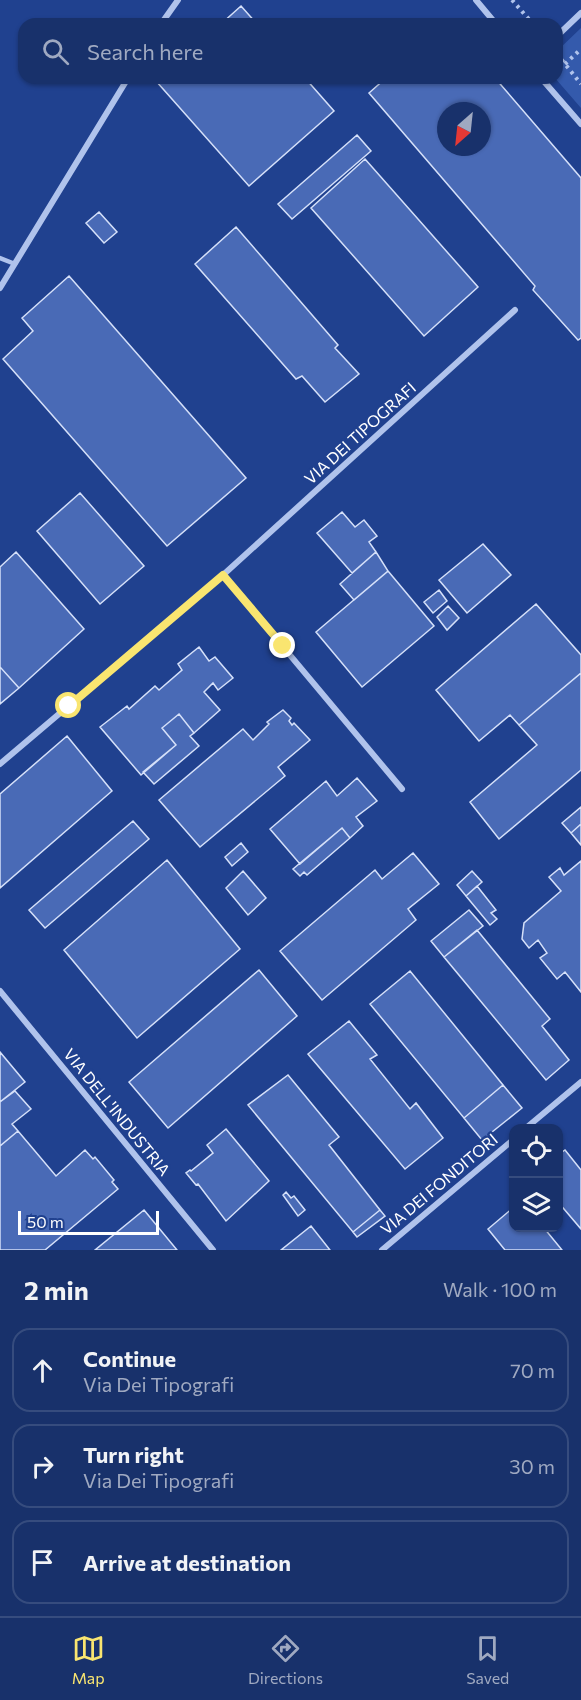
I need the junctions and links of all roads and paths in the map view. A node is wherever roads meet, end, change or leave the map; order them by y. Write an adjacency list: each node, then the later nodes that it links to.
1 (178, 0): 5 (street)
2 (476, 0): 6 (street)
3 (512, 0): 7 (path)
4 (581, 13): 8 (street)
5 (165, 18)
6 (491, 18)
7 (527, 18)
8 (563, 30)
9 (581, 49): 11 (path)
10 (563, 62): 11 (path)
11 (565, 64): 14 (path)
12 (124, 84): 17 (street)
13 (547, 84): 15 (street)
14 (581, 84)
15 (581, 124)
16 (0, 258): 17 (lane)
17 (15, 264): 18 (street)
18 (0, 288)
19 (515, 310): 20 (street, VIA DEI TIPOGRAFI)
20 (223, 575): 21 (street, VIA DEI TIPOGRAFI); 22 (street)
21 (0, 764)
22 (402, 789)
23 (0, 991): 27 (street, VIA DELL'INDUSTRIA)
24 (581, 1082): 25 (street)
25 (531, 1124)
26 (509, 1142): 28 (street, VIA DEI FONDITORI)
27 (213, 1250)
28 (382, 1250)

